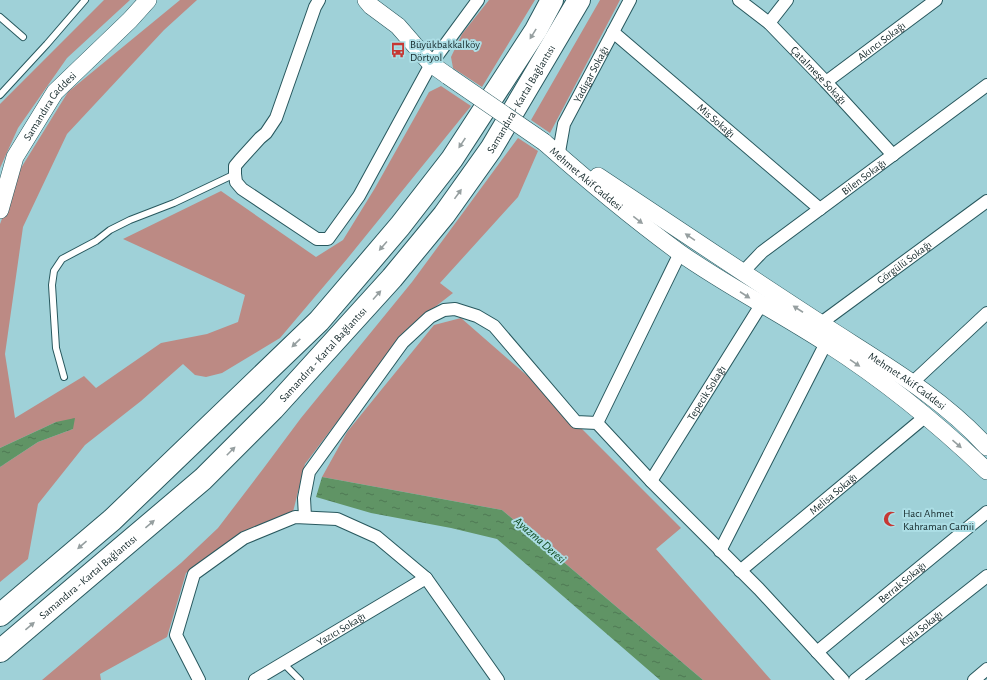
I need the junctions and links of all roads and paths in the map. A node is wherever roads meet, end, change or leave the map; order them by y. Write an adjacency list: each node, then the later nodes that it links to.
1 (85, 0): 23 (lane)
2 (148, 0): 15 (main road)
3 (159, 0): 15 (main road)
4 (319, 0): 27 (street)
5 (366, 0): 17 (main road)
6 (385, 0): 17 (main road)
7 (478, 0): 20 (street)
8 (552, 0): 50 (highway, Samandıra - Kartal Bağlantısı, one-way to 50)
9 (579, 0): 51 (highway, Samandıra - Kartal Bağlantısı, one-way to 9)
10 (630, 0): 18 (street, Yadigar Sokağı)
11 (739, 0): 16 (street, Çatalmeşe Sokağı)
12 (787, 0): 16 (street)
13 (936, 0): 21 (street, Akıncı Sokağı)
14 (0, 17): 19 (lane)
15 (130, 20): 30 (main road, Samandıra Caddesi)
16 (769, 22): 21 (street, Çatalmeşe Sokağı)
17 (398, 26): 20 (main road)
18 (613, 32): 25 (street, Yadigar Sokağı); 29 (street, Mis Sokağı)
19 (23, 37)
20 (431, 64): 24 (main road, bridge); 27 (street)
21 (826, 82): 26 (street, Çatalmeşe Sokağı)
22 (987, 85): 26 (street, Bilen Sokağı)
23 (0, 95)
24 (544, 142): 25 (main road, Mehmet Akif Caddesi); 31 (main road, Mehmet Akif Caddesi, one-way to 31)
25 (559, 152): 32 (main road, Mehmet Akif Caddesi, one-way to 25)
26 (893, 155): 29 (street, Bilen Sokağı)
27 (235, 174): 37 (lane)
28 (987, 201): 35 (street, Görgülü Sokağı)
29 (820, 209): 32 (street, Bilen Sokağı)
30 (0, 210)
31 (680, 253): 33 (main road, Mehmet Akif Caddesi, one-way to 33); 40 (street)
32 (743, 272): 35 (main road, Mehmet Akif Caddesi, one-way to 32)
33 (761, 305): 36 (main road, Mehmet Akif Caddesi); 43 (street, Tepecik Sokağı)
34 (987, 314): 38 (street)
35 (821, 324): 36 (main road); 38 (main road, Mehmet Akif Caddesi)
36 (826, 343): 39 (main road, Mehmet Akif Caddesi, one-way to 39); 46 (street)
37 (64, 377)
38 (913, 382): 41 (main road, Mehmet Akif Caddesi)
39 (926, 416): 42 (main road, Mehmet Akif Caddesi, one-way to 42); 47 (street, Melisa Sokağı)
40 (597, 423): 43 (street); 45 (street)
41 (987, 447)
42 (987, 471)
43 (651, 481): 46 (street)
44 (987, 512): 52 (street, Berrak Sokağı)
45 (306, 517): 49 (street); 55 (street)
46 (720, 551): 47 (street)
47 (740, 571): 52 (street)
48 (987, 576): 60 (street, Kışla Sokağı)
49 (426, 578): 53 (street, Yazıcı Sokağı); 58 (street)
50 (0, 615)
51 (0, 651)
52 (817, 652): 59 (street)
53 (283, 663): 56 (street, Yazıcı Sokağı); 57 (lane)
54 (987, 669): 61 (street)
55 (199, 680)
56 (255, 680)
57 (300, 680)
58 (498, 680)
59 (843, 680)
60 (855, 680)
61 (974, 680)

